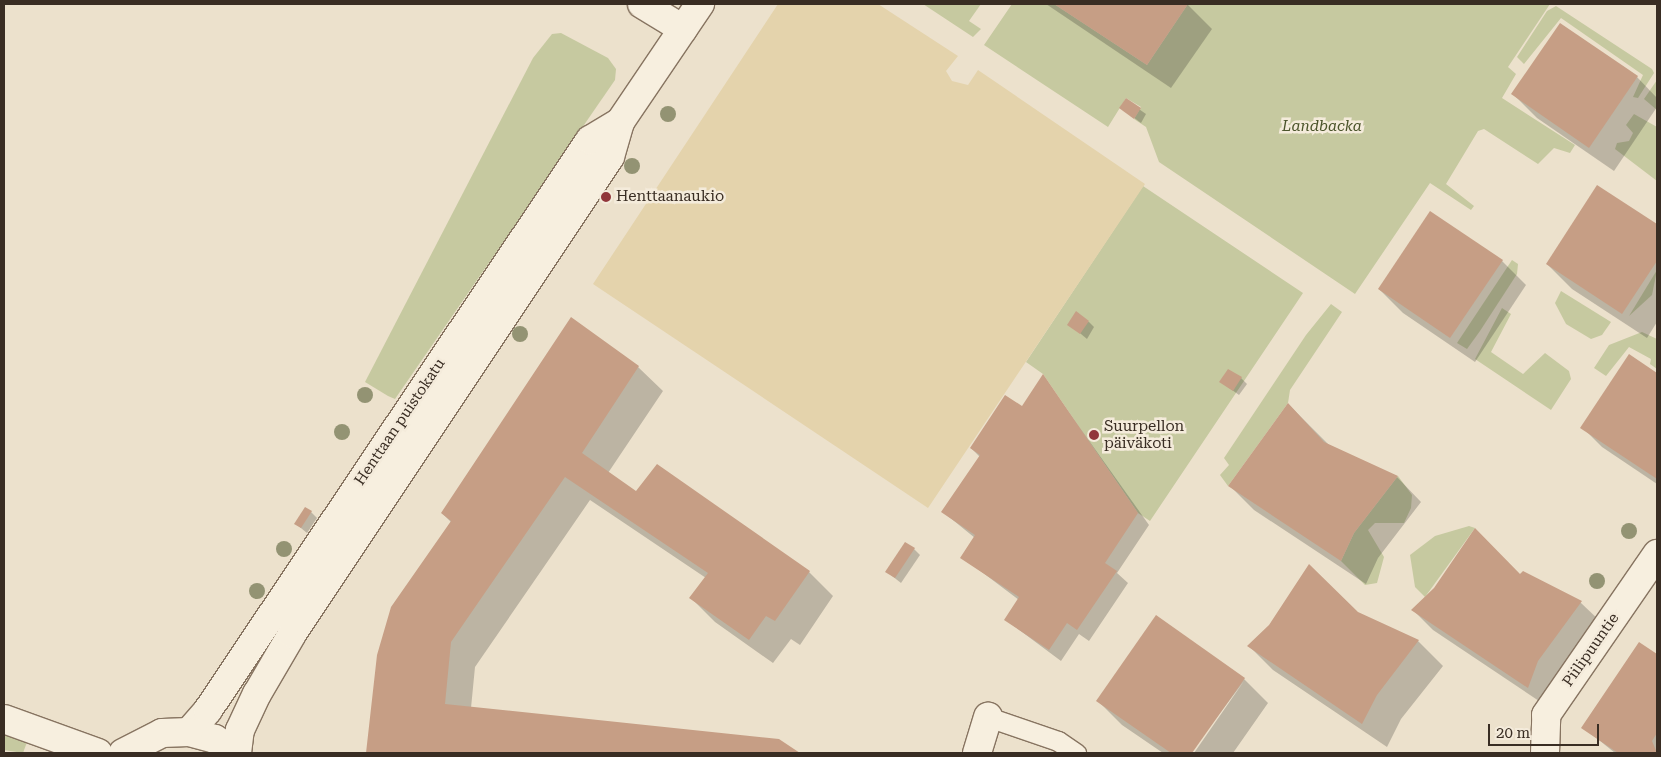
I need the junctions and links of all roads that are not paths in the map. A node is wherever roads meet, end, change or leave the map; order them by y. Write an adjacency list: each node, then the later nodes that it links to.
1 (642, 4): 3 (street)
2 (700, 4): 3 (street, Henttaan puistokatu)
3 (683, 29): 4 (street, Henttaan puistokatu)
4 (620, 122): 8 (street, Henttaan puistokatu); 11 (street, Henttaan puistokatu)
5 (1657, 554): 14 (street, Piilipuuntie)
6 (988, 717): 12 (street); 13 (lane)
7 (4, 719): 9 (street)
8 (189, 732): 10 (street); 11 (street)
9 (98, 753)
10 (123, 753)
11 (236, 753)
12 (977, 753)
13 (1076, 753)
14 (1545, 753)

